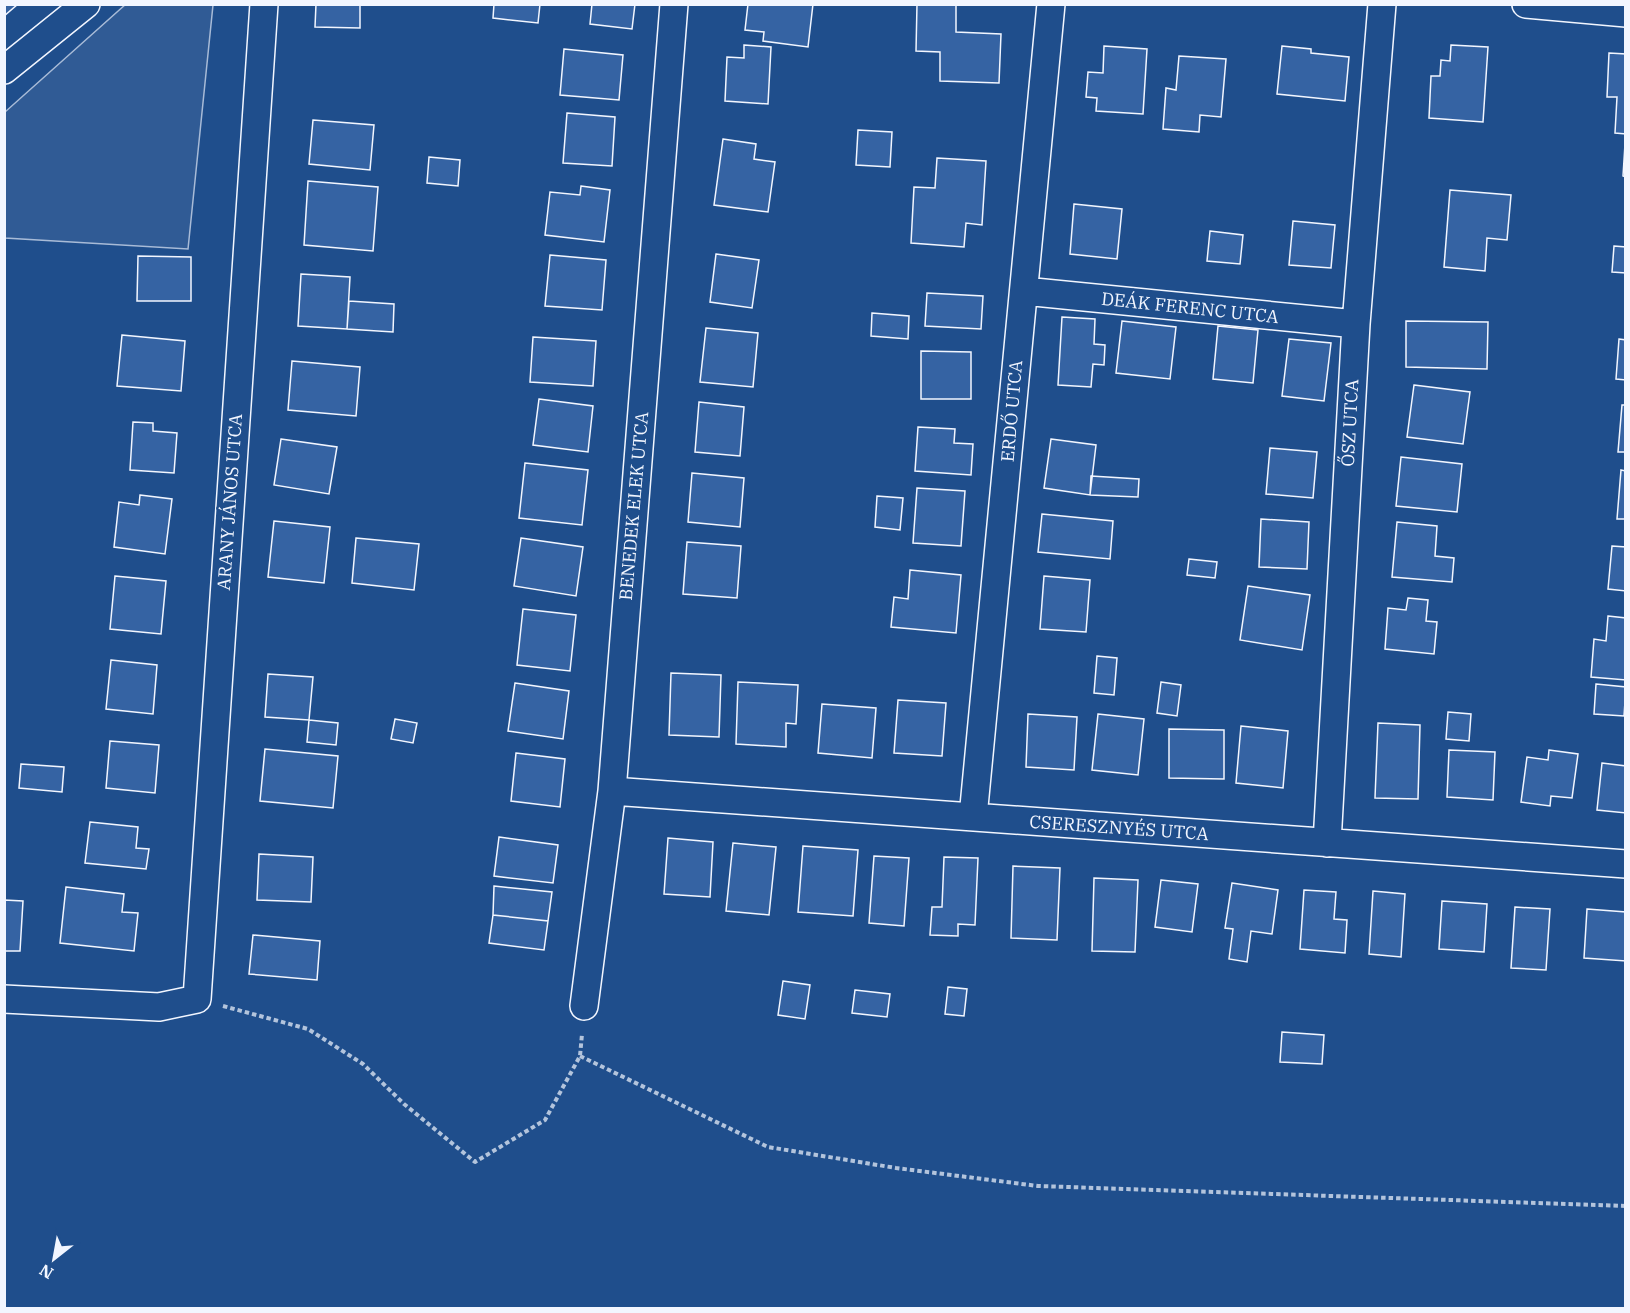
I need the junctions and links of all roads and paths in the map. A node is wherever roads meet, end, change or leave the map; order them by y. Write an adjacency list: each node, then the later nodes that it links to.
1 (86, 4): 8 (street)
2 (264, 4): 16 (street, ARANY JÁNOS UTCA)
3 (674, 4): 11 (street, BENEDEK ELEK UTCA)
4 (1051, 4): 9 (street, ERDŐ UTCA)
5 (1382, 4): 10 (street, ŐSZ UTCA)
6 (1526, 4): 7 (street)
7 (1626, 13)
8 (4, 70)
9 (1024, 291): 10 (street, DEÁK FERENC UTCA); 12 (street, ERDŐ UTCA)
10 (1356, 324): 13 (street, ŐSZ UTCA)
11 (612, 791): 12 (street, CSERESZNYÉS UTCA); 17 (street, BENEDEK ELEK UTCA)
12 (974, 817): 13 (street, CSERESZNYÉS UTCA)
13 (1327, 843): 14 (street, CSERESZNYÉS UTCA)
14 (1626, 864)
15 (4, 999): 16 (street)
16 (197, 999): 18 (path)
17 (584, 1006): 18 (path)
18 (580, 1056): 19 (path)
19 (1626, 1206)

